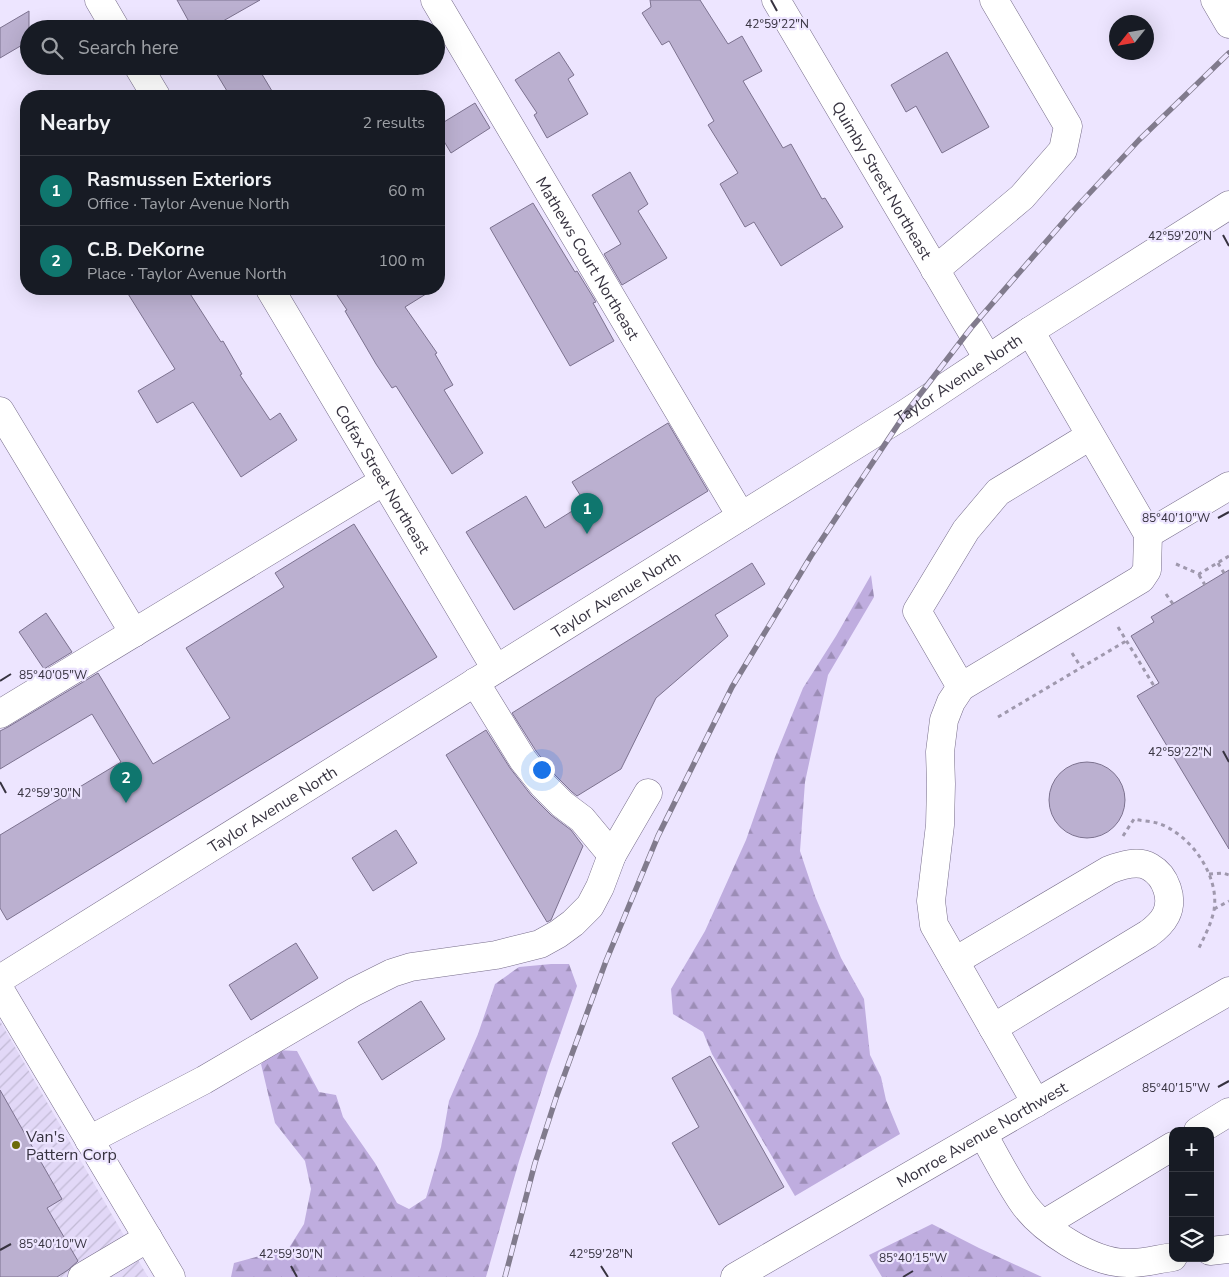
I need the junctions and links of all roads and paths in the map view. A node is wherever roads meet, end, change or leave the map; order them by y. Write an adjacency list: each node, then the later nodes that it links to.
1 (99, 0): 6 (street)
2 (435, 0): 19 (street, Mathews Court Northeast)
3 (776, 0): 11 (street, Quimby Street Northeast)
4 (994, 0): 11 (street)
5 (1215, 0): 7 (street)
6 (111, 20)
7 (1229, 24)
8 (143, 75): 9 (street)
9 (152, 90)
10 (1229, 205): 13 (street, Taylor Avenue North)
11 (936, 270): 14 (street, Quimby Street Northeast)
12 (274, 295): 17 (street, Colfax Street Northeast)
13 (1030, 331): 14 (street, Taylor Avenue North); 16 (street)
14 (988, 359): 19 (street, Taylor Avenue North)
15 (0, 411): 28 (street)
16 (1090, 436): 20 (street); 32 (street)
17 (384, 481): 28 (street); 30 (street, Colfax Street Northeast)
18 (1229, 486): 20 (street)
19 (741, 516): 30 (street, Taylor Avenue North)
20 (1148, 534): 27 (street)
21 (1229, 556): 23 (path)
22 (1171, 562): 25 (path)
23 (1218, 563): 24 (path); 25 (path)
24 (1224, 573)
25 (1199, 574): 26 (path)
26 (1205, 585)
27 (1103, 602): 29 (path); 32 (street)
28 (134, 633): 33 (street)
29 (1126, 641): 31 (path); 34 (path)
30 (486, 676): 36 (street, Colfax Street Northeast); 42 (street, Taylor Avenue North)
31 (1154, 686)
32 (961, 687): 41 (street)
33 (0, 714)
34 (998, 717)
35 (648, 793): 36 (street)
36 (612, 855): 49 (street)
37 (1209, 874): 38 (path)
38 (1229, 875)
39 (1229, 901): 40 (path)
40 (1214, 909)
41 (955, 961): 44 (street); 44 (street)
42 (1, 989): 49 (street)
43 (1229, 991): 45 (street, Monroe Avenue Northwest)
44 (993, 1028): 45 (street)
45 (1036, 1103): 48 (street, Monroe Avenue Northwest)
46 (1229, 1112): 47 (street)
47 (1205, 1127)
48 (982, 1134): 51 (street); 56 (street, Monroe Avenue Northwest)
49 (90, 1140): 52 (street)
50 (1169, 1148): 51 (street)
51 (1044, 1224): 55 (street)
52 (148, 1238): 57 (street); 58 (street)
53 (1229, 1248): 54 (street)
54 (1214, 1250)
55 (1169, 1258)
56 (746, 1274)
57 (82, 1277)
58 (171, 1277)

